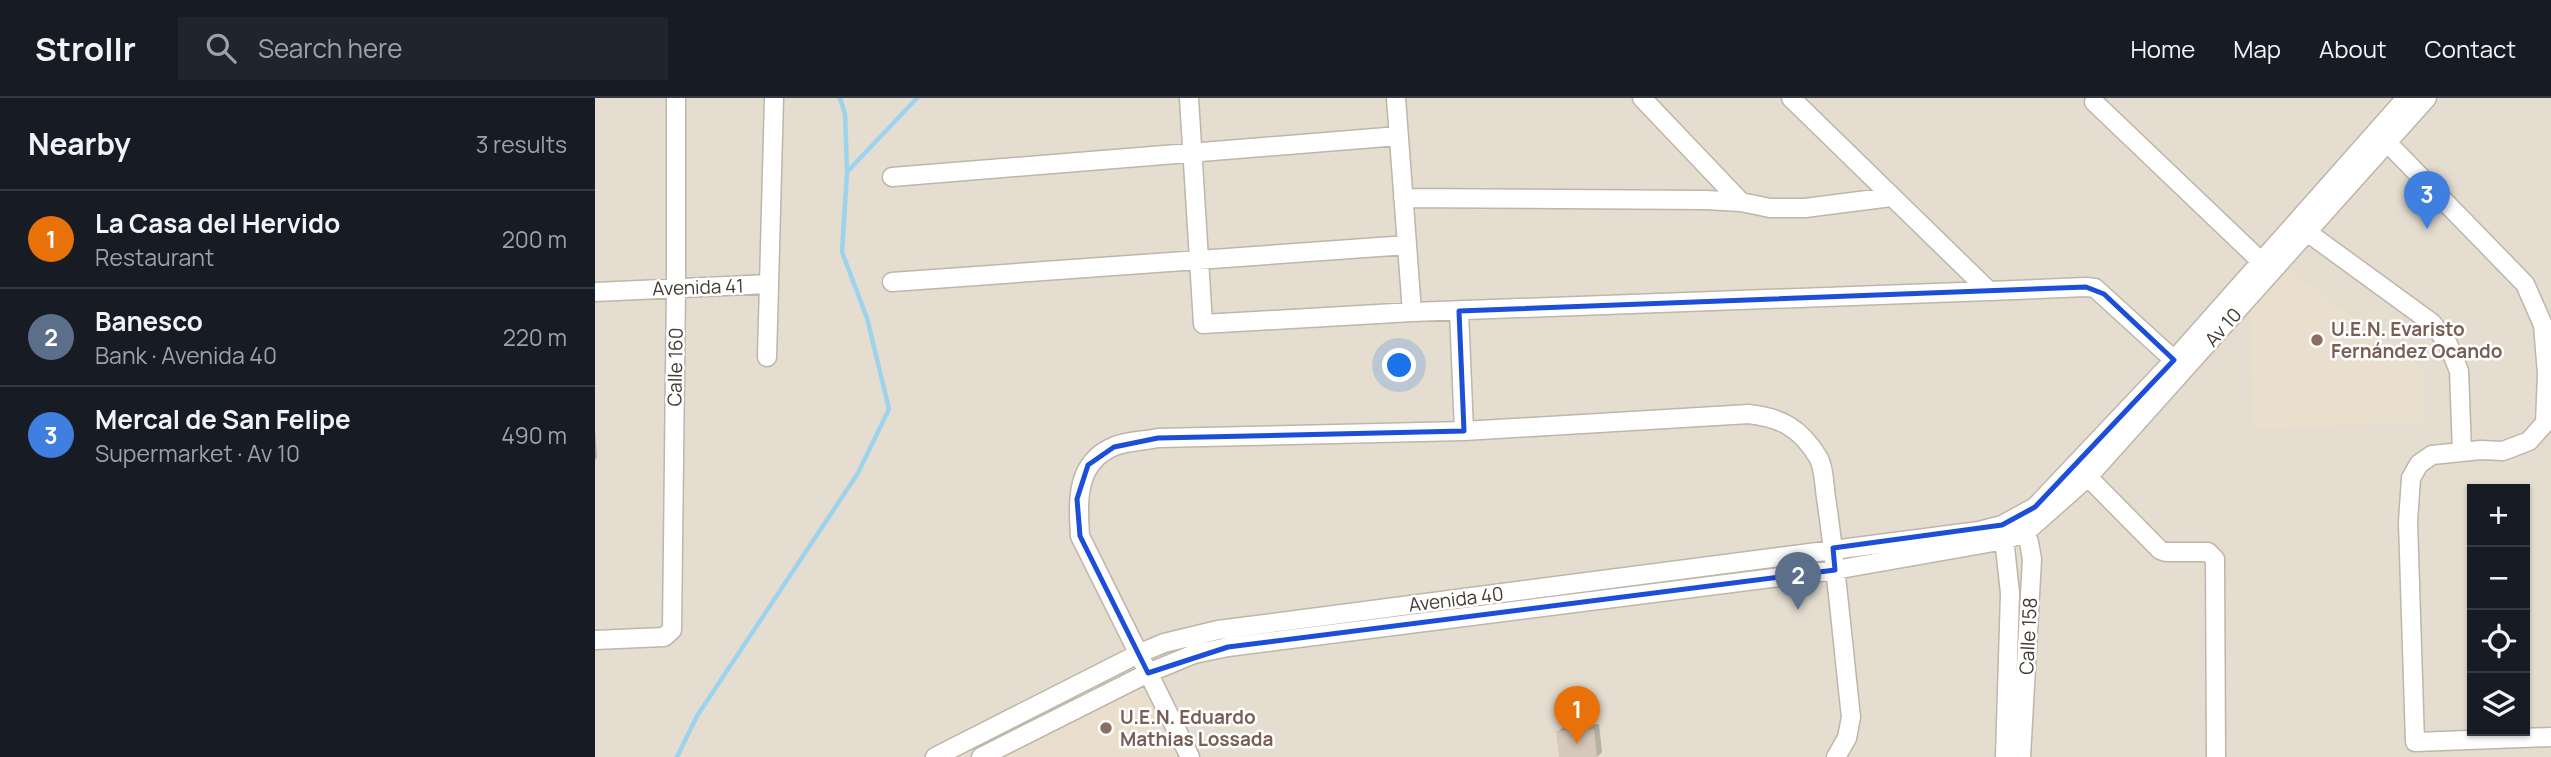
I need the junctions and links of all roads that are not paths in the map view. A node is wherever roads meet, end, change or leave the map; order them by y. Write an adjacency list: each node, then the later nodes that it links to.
1 (676, 98): 23 (street, Calle 160)
2 (774, 98): 22 (street)
3 (1189, 98): 12 (street)
4 (1396, 98): 10 (street)
5 (1642, 98): 16 (street)
6 (1791, 98): 14 (street)
7 (2406, 98): 11 (street)
8 (2427, 98): 11 (street, Av 10)
9 (2094, 99): 20 (street)
10 (1399, 136): 12 (street); 15 (street)
11 (2381, 136): 17 (street, Av 10); 20 (street); 31 (street)
12 (1193, 154): 13 (street); 19 (street)
13 (892, 177)
14 (1891, 197): 16 (street); 24 (street)
15 (1403, 198): 16 (street); 18 (street)
16 (1741, 202)
17 (2307, 232): 20 (street, Av 10); 31 (street)
18 (1407, 245): 19 (street); 27 (street)
19 (1199, 260): 21 (street); 27 (street)
20 (2267, 268): 29 (street); 32 (street, Av 10)
21 (893, 282)
22 (769, 284): 23 (street, Avenida 41); 28 (street, Avenida 41)
23 (676, 287): 25 (street, Avenida 41); 40 (street, Calle 160)
24 (1989, 291): 26 (street); 29 (street)
25 (595, 292)
26 (1459, 310): 27 (street); 30 (street)
27 (1412, 312)
28 (767, 357)
29 (2174, 360): 34 (street)
30 (1464, 431): 36 (street); 41 (street)
31 (2462, 452): 47 (street)
32 (2088, 477): 33 (street, Av 10); 54 (street)
33 (2050, 511): 34 (street, Av 10); 37 (street)
34 (2013, 529): 35 (street, Avenida 40); 36 (street, Avenida 40); 37 (street, Calle 158); 39 (street)
35 (1974, 546): 38 (street, Avenida 40); 39 (street)
36 (1833, 548): 38 (street); 41 (street, Avenida 40)
37 (2032, 559): 42 (street, Calle 158)
38 (1835, 570): 44 (street, Avenida 40); 51 (street)
39 (2008, 572): 43 (street)
40 (595, 640)
41 (1138, 654): 44 (street); 48 (street, Avenida 40)
42 (2027, 656): 43 (street); 45 (street, Calle 158)
43 (2008, 658): 45 (street)
44 (1148, 673): 49 (street, Avenida 40); 50 (street)
45 (2014, 733): 52 (street); 53 (street, Calle 158)
46 (2551, 737): 47 (street)
47 (2415, 750)
48 (935, 757)
49 (981, 757)
50 (1190, 757)
51 (1836, 757)
52 (2005, 757)
53 (2021, 757)
54 (2216, 757)

